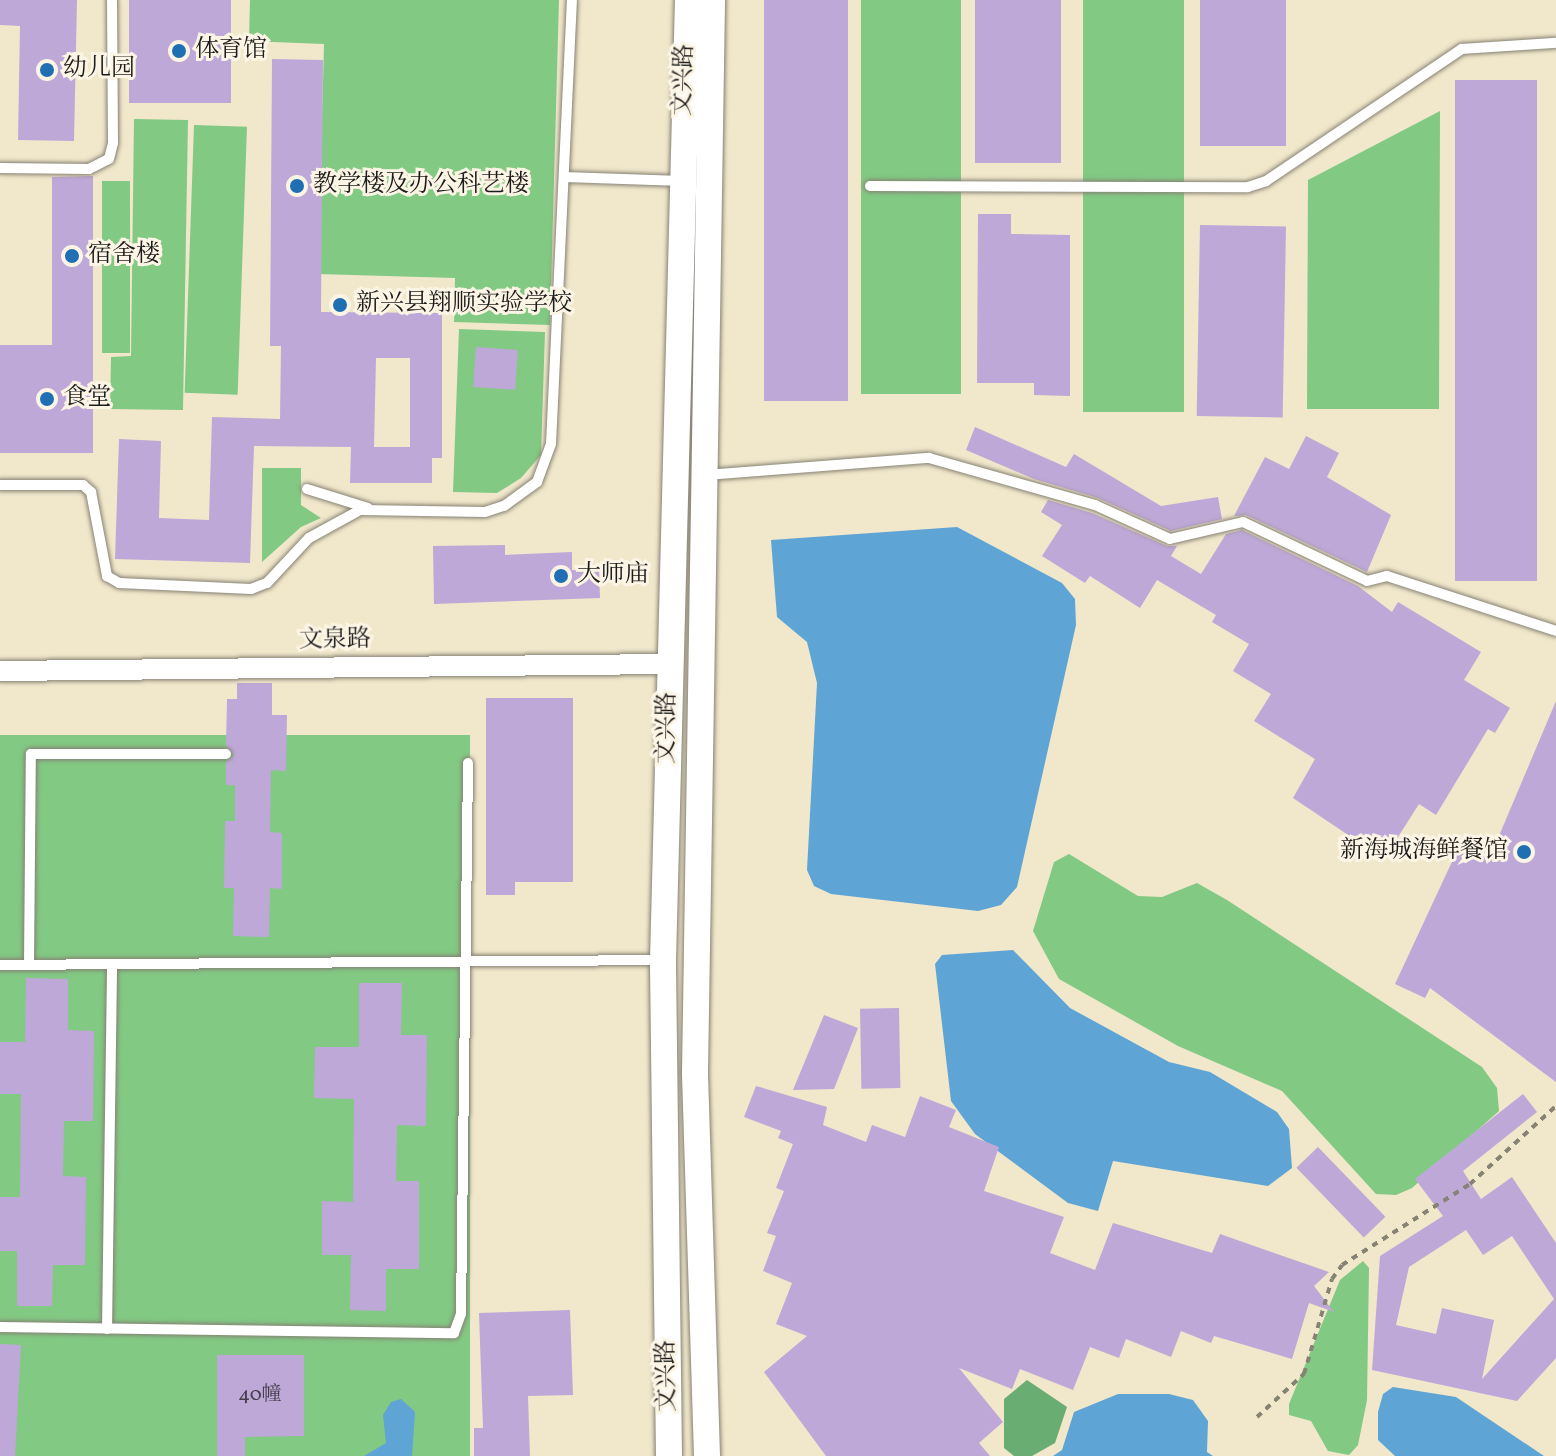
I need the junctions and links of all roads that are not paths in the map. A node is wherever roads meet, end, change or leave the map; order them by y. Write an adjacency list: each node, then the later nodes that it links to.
1 (112, 0): 6 (lane)
2 (572, 0): 7 (lane)
3 (688, 0): 8 (street, 文兴路)
4 (712, 0): 11 (street, 文兴路)
5 (1556, 43): 9 (lane)
6 (0, 168)
7 (564, 177): 8 (lane); 15 (lane)
8 (683, 181): 10 (street, 文兴路)
9 (870, 186)
10 (677, 429): 11 (street); 17 (street, 文兴路)
11 (705, 429): 12 (street, 文兴路)
12 (704, 475): 16 (lane); 29 (street, 文兴路)
13 (0, 485): 15 (lane)
14 (307, 489): 15 (lane)
15 (370, 509)
16 (1556, 631)
17 (670, 664): 18 (street, 文泉路); 21 (street, 文兴路)
18 (0, 671)
19 (226, 754): 25 (lane)
20 (468, 763): 22 (lane)
21 (663, 960): 22 (lane); 28 (street, 文兴路)
22 (466, 962): 23 (lane); 27 (lane)
23 (112, 964): 25 (lane); 27 (lane)
24 (0, 965): 25 (lane)
25 (29, 965)
26 (0, 1327): 27 (lane)
27 (107, 1329)
28 (669, 1456)
29 (707, 1456)

